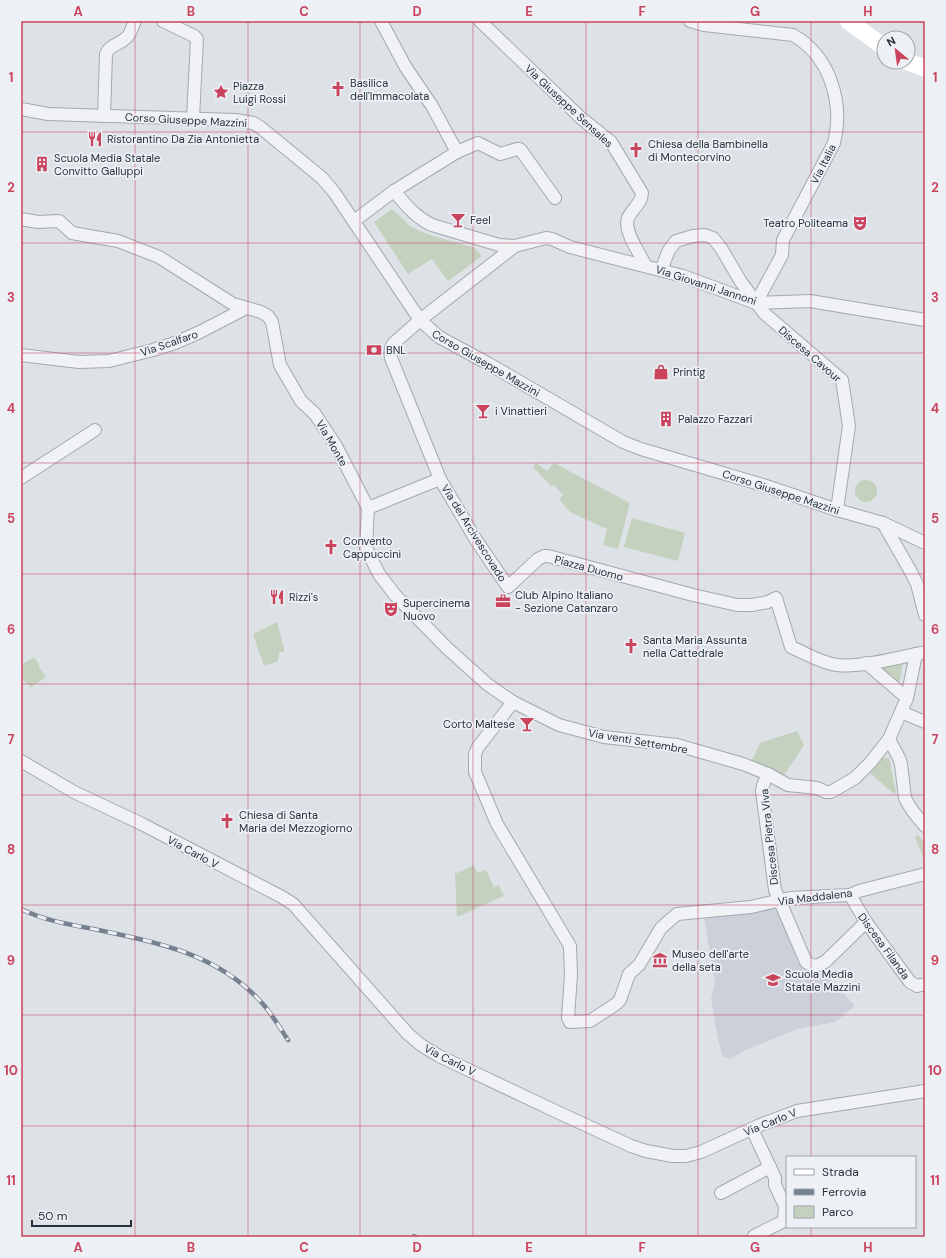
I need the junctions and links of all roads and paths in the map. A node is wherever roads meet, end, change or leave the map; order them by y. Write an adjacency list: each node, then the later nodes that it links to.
1 (135, 21): 9 (street)
2 (163, 21): 10 (street)
3 (381, 21): 11 (street)
4 (480, 21): 17 (street, Via Giuseppe Sensales)
5 (690, 21): 21 (street, Via Italia)
6 (848, 21): 7 (street)
7 (876, 42)
8 (21, 109): 9 (street, Corso Giuseppe Mazzini)
9 (104, 116): 10 (street, Corso Giuseppe Mazzini)
10 (193, 118): 15 (street, Corso Giuseppe Mazzini)
11 (457, 152): 12 (street); 13 (street)
12 (394, 191): 15 (street); 16 (street)
13 (555, 198)
14 (21, 219): 22 (street)
15 (354, 221): 23 (street, Corso Giuseppe Mazzini)
16 (514, 246): 17 (street, Via Giovanni Jannoni); 23 (street, Via del Arcivescovado)
17 (645, 265): 18 (street, Via Giovanni Jannoni)
18 (661, 270): 19 (street, Discesa Cavour); 20 (street, Via Giovanni Jannoni)
19 (741, 282): 20 (street); 21 (street, Discesa Cavour)
20 (730, 293): 21 (street, Via Giovanni Jannoni)
21 (756, 303): 24 (street, Via Giovanni Jannoni); 30 (street, Discesa Cavour)
22 (246, 308): 25 (street, Via Scalfaro); 29 (street, Via Monte)
23 (420, 320): 28 (street, Via del Arcivescovado); 30 (street, Corso Giuseppe Mazzini)
24 (925, 320)
25 (21, 355)
26 (95, 430): 27 (street)
27 (21, 478)
28 (440, 479): 29 (street); 33 (street, Via del Arcivescovado)
29 (368, 508): 38 (street, Via venti Settembre)
30 (837, 510): 31 (street, Corso Giuseppe Mazzini)
31 (883, 523): 32 (street, Corso Giuseppe Mazzini); 34 (street)
32 (925, 543)
33 (508, 587): 36 (street, Piazza Duomo)
34 (925, 615)
35 (920, 653): 36 (street); 37 (street, Via venti Settembre)
36 (866, 663): 37 (street)
37 (907, 698): 39 (street, Via venti Settembre)
38 (513, 702): 43 (street, Via venti Settembre); 47 (street, Via Maddalena)
39 (901, 712): 40 (street); 41 (street, Via venti Settembre)
40 (925, 722)
41 (888, 739): 43 (street, Via venti Settembre); 44 (street)
42 (21, 761): 51 (street, Via Carlo V)
43 (768, 774): 47 (street, Discesa Pietra Viva)
44 (925, 826)
45 (925, 874): 46 (street, Via Maddalena)
46 (850, 895): 47 (street, Via Maddalena); 48 (street, Discesa Filanda)
47 (779, 900): 48 (street, Discesa Pietra Viva)
48 (866, 922): 49 (street, Discesa Filanda)
49 (925, 984)
50 (925, 1091): 51 (street, Via Carlo V)
51 (752, 1129): 52 (street)
52 (770, 1167): 53 (street); 54 (street)
53 (721, 1193)
54 (786, 1205): 55 (street)
55 (754, 1236)

